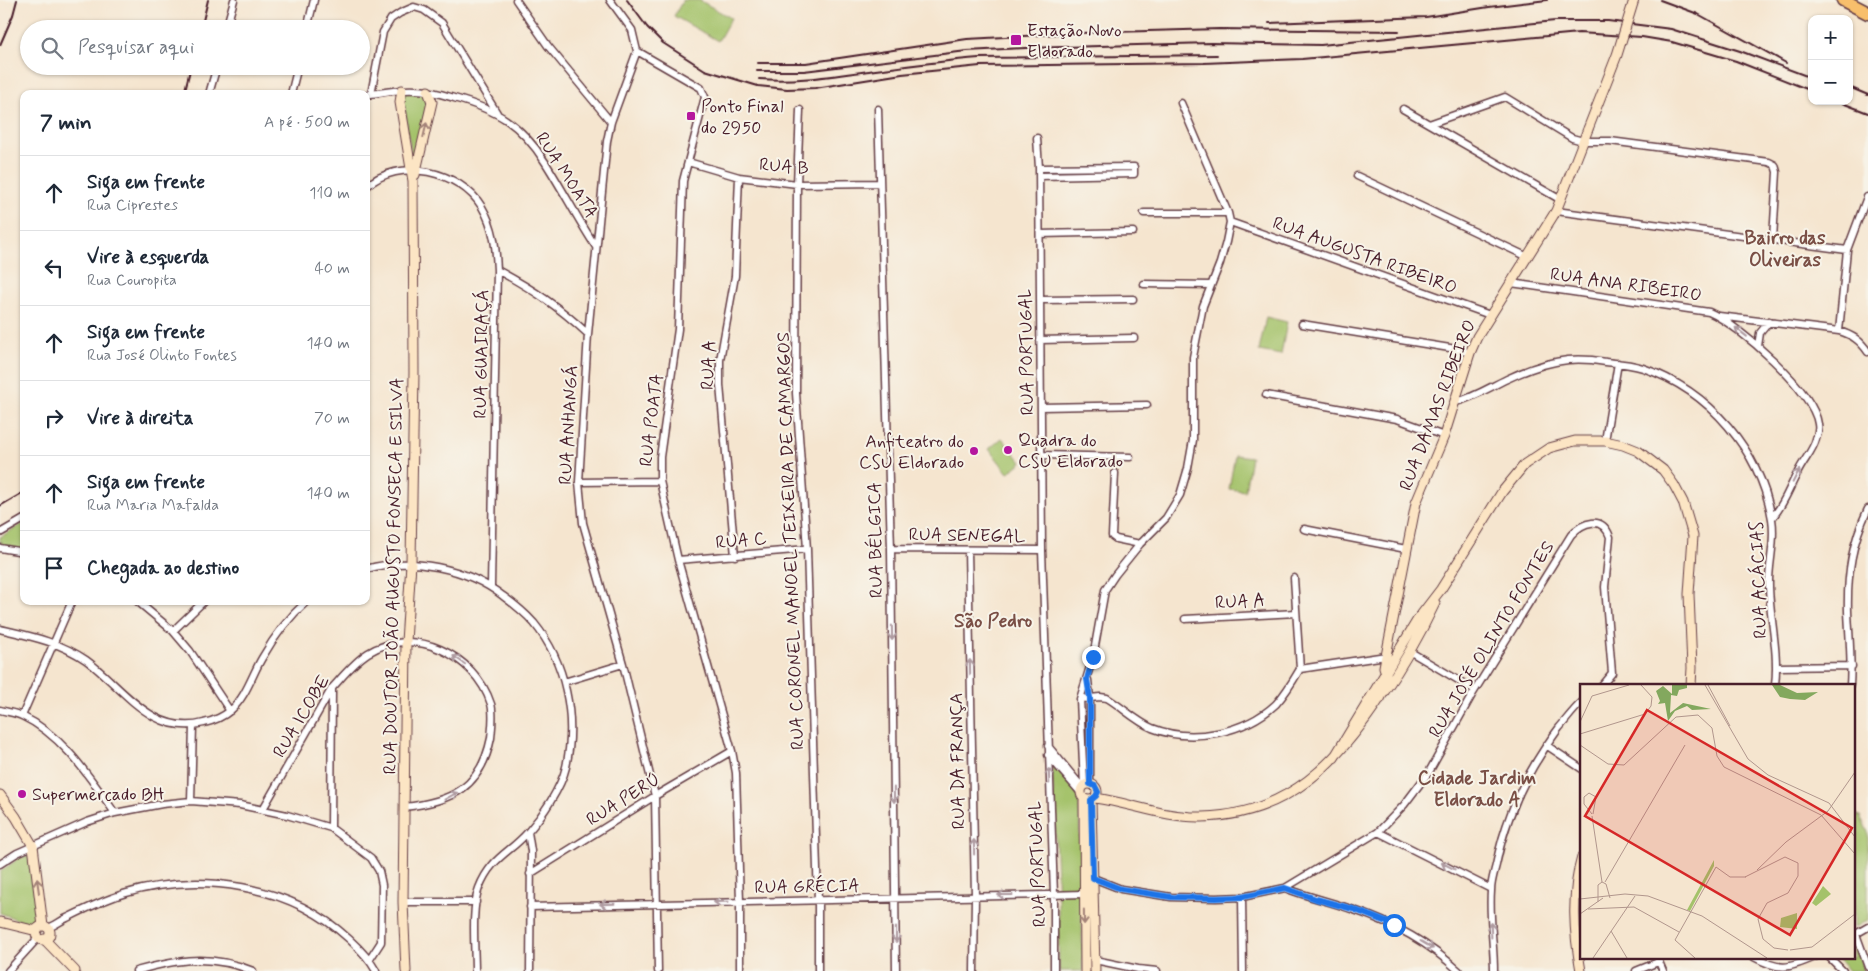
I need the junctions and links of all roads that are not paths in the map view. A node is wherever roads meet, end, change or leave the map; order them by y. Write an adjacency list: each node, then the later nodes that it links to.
1 (234, 0): 8 (street)
2 (314, 0): 9 (street)
3 (516, 0): 24 (street)
4 (610, 0): 10 (street)
5 (1634, 0): 27 (street, RUA DAMAS RIBEIRO, bridge)
6 (1843, 0): 7 (highway)
7 (1868, 13)
8 (228, 20)
9 (309, 20)
10 (636, 51): 24 (street, RUA ANHANGÁ); 28 (street, RUA POATA)
11 (214, 75): 13 (street)
12 (296, 75): 14 (street)
13 (210, 90)
14 (292, 90)
15 (369, 90): 23 (street)
16 (402, 90): 17 (street, RUA MOATA); 18 (street, RUA MOATA); 30 (street, RUA DOUTOR JOÃO AUGUSTO FONSECA E SILVA)
17 (428, 91): 23 (street, RUA MOATA); 30 (street, RUA DOUTOR JOÃO AUGUSTO FONSECA E SILVA, one-way to 17)
18 (370, 95)
19 (1181, 103): 41 (street)
20 (878, 109): 34 (street, RUA BÉLGICA)
21 (1402, 109): 25 (street)
22 (800, 110): 35 (street, RUA CORONEL MANOEL TEIXEIRA DE CAMARGOS)
23 (497, 113): 46 (street, RUA MOATA)
24 (611, 122): 46 (street, RUA ANHANGÁ)
25 (1429, 124): 27 (street); 38 (street)
26 (1037, 138): 29 (street, RUA PORTUGAL)
27 (1583, 141): 38 (street, RUA DAMAS RIBEIRO); 45 (street)
28 (688, 162): 33 (street, RUA B); 77 (street, RUA POATA)
29 (1039, 168): 31 (street, RUA PORTUGAL); 31 (street)
30 (414, 170): 36 (street); 49 (street, RUA GUAIRAÇÁ); 93 (street, RUA DOUTOR JOÃO AUGUSTO FONSECA E SILVA)
31 (1039, 176): 44 (street, RUA PORTUGAL)
32 (1358, 176): 48 (street)
33 (739, 177): 35 (street, RUA B); 91 (street, RUA A)
34 (880, 183): 35 (street, RUA B); 86 (street, RUA BÉLGICA)
35 (797, 184): 85 (street, RUA CORONEL MANOEL TEIXEIRA DE CAMARGOS)
36 (370, 185)
37 (1867, 197): 47 (street)
38 (1561, 200): 39 (street, RUA DAMAS RIBEIRO)
39 (1556, 211): 45 (street); 48 (street, RUA DAMAS RIBEIRO)
40 (1144, 213): 41 (street)
41 (1228, 213): 42 (street)
42 (1230, 222): 52 (street); 55 (street, RUA AUGUSTA RIBEIRO)
43 (1134, 232): 44 (street)
44 (1040, 234): 54 (street, RUA PORTUGAL)
45 (1773, 239): 47 (street)
46 (596, 248): 60 (street, RUA ANHANGÁ)
47 (1847, 250): 59 (street)
48 (1528, 257): 50 (street, RUA DAMAS RIBEIRO)
49 (497, 270): 60 (street); 96 (street, RUA GUAIRAÇÁ)
50 (1512, 283): 55 (street, RUA DAMAS RIBEIRO); 56 (street, RUA ANA RIBEIRO)
51 (1144, 284): 52 (street)
52 (1211, 285): 83 (street)
53 (1133, 299): 54 (street)
54 (1040, 300): 62 (street, RUA PORTUGAL)
55 (1490, 315): 65 (street, RUA DAMAS RIBEIRO)
56 (1718, 316): 57 (street); 63 (street, RUA ANA RIBEIRO, one-way to 56)
57 (1769, 322): 59 (street); 63 (street)
58 (1302, 324): 65 (street)
59 (1839, 331): 64 (street)
60 (588, 334): 76 (street, RUA ANHANGÁ)
61 (1134, 338): 62 (street)
62 (1040, 340): 70 (street, RUA PORTUGAL)
63 (1758, 346): 79 (street, RUA ANA RIBEIRO, one-way to 63)
64 (1868, 352)
65 (1470, 354): 68 (street, RUA DAMAS RIBEIRO)
66 (1618, 363): 68 (street, RUA ACÁCIAS); 72 (street); 79 (street, RUA ACÁCIAS)
67 (1266, 395): 71 (street)
68 (1456, 402): 71 (street, RUA DAMAS RIBEIRO)
69 (1147, 405): 70 (street)
70 (1041, 407): 73 (street, RUA PORTUGAL)
71 (1444, 436): 87 (street, RUA DAMAS RIBEIRO)
72 (1605, 441): 97 (street); 119 (street)
73 (1042, 455): 74 (street); 89 (street, RUA PORTUGAL)
74 (1130, 457)
75 (1115, 473): 83 (street)
76 (579, 482): 77 (street); 111 (street, RUA ANHANGÁ)
77 (660, 482): 92 (street, RUA POATA)
78 (1868, 509): 112 (street)
79 (1772, 518): 113 (street, RUA ACÁCIAS)
80 (20, 521): 82 (street)
81 (1304, 529): 87 (street)
82 (0, 533)
83 (1140, 544): 116 (street)
84 (0, 548): 90 (street)
85 (807, 549): 91 (street, RUA C); 162 (street, RUA CORONEL MANOEL TEIXEIRA DE CAMARGOS)
86 (890, 549): 88 (street, RUA SENEGAL); 161 (street, RUA BÉLGICA, one-way to 161)
87 (1406, 549): 110 (street, RUA DAMAS RIBEIRO)
88 (968, 550): 89 (street, RUA SENEGAL); 159 (street, RUA DA FRANÇA, one-way to 88)
89 (1042, 550): 133 (street, RUA PORTUGAL)
90 (20, 551)
91 (735, 556): 92 (street, RUA C)
92 (678, 560): 134 (street, RUA POATA)
93 (411, 563): 94 (street); 96 (street); 107 (street, RUA DOUTOR JOÃO AUGUSTO FONSECA E SILVA)
94 (370, 568)
95 (1294, 578): 102 (street)
96 (490, 586): 117 (street)
97 (1441, 589): 104 (street); 109 (street)
98 (70, 605): 108 (street)
99 (142, 605): 106 (street)
100 (200, 605): 106 (street)
101 (303, 605): 129 (street)
102 (1296, 613): 103 (street, RUA A); 114 (street)
103 (1185, 619)
104 (1418, 619): 109 (street); 115 (street)
105 (0, 629): 108 (street)
106 (173, 631): 129 (street)
107 (406, 642): 122 (street, RUA ICOBE); 142 (street, RUA DOUTOR JOÃO AUGUSTO FONSECA E SILVA); 142 (street, RUA ICOBE, one-way to 107)
108 (54, 643): 130 (street); 131 (street)
109 (1409, 651): 123 (street); 126 (street)
110 (1386, 656): 114 (street); 115 (street, RUA DAMAS RIBEIRO)
111 (623, 664): 117 (street); 140 (street, RUA ANHANGÁ)
112 (1852, 666): 113 (street); 121 (street)
113 (1777, 667): 120 (street, RUA ACÁCIAS)
114 (1300, 669): 124 (street)
115 (1386, 672): 126 (street); 136 (street)
116 (1087, 679): 124 (street); 125 (street)
117 (564, 682): 146 (street)
118 (1603, 684): 123 (street, RUA JOSÉ OLINTO FONTES)
119 (1691, 684)
120 (1775, 684)
121 (1850, 684)
122 (332, 688): 143 (street, RUA ICOBE); 145 (street)
123 (1475, 690): 147 (street, RUA JOSÉ OLINTO FONTES)
124 (1090, 698): 125 (street); 138 (street)
125 (1080, 699): 138 (street)
126 (1380, 699): 136 (street)
127 (1580, 704): 132 (street)
128 (0, 710): 130 (street)
129 (230, 711): 131 (street)
130 (22, 716): 144 (street)
131 (193, 726): 141 (street)
132 (1546, 745): 137 (street); 156 (street)
133 (1048, 746): 135 (street, RUA PORTUGAL); 138 (street)
134 (732, 751): 140 (street, RUA PERÚ); 165 (street, RUA POATA)
135 (1048, 755): 138 (street); 158 (street, RUA PORTUGAL, one-way to 135)
136 (1334, 758): 138 (street)
137 (1580, 768)
138 (1088, 791): 154 (street); 157 (street)
139 (0, 795): 149 (street)
140 (655, 796): 153 (street, RUA PERÚ); 166 (street, RUA ANHANGÁ)
141 (191, 801): 143 (street); 144 (street)
142 (404, 807): 163 (street, RUA DOUTOR JOÃO AUGUSTO FONSECA E SILVA)
143 (263, 809): 145 (street)
144 (115, 813): 149 (street)
145 (331, 828): 176 (street)
146 (528, 832): 148 (street); 150 (street)
147 (1378, 832): 155 (street, RUA JOSÉ OLINTO FONTES); 156 (street, one-way to 147)
148 (520, 839): 150 (street); 164 (street)
149 (33, 846): 151 (street); 170 (street, one-way to 149)
150 (531, 851): 153 (street)
151 (0, 864)
152 (1580, 864): 200 (street)
153 (530, 874): 167 (street)
154 (1093, 878): 160 (street); 177 (street)
155 (1285, 888): 160 (street); 198 (street, one-way to 198)
156 (1491, 890): 199 (street, one-way to 156)
157 (1083, 894): 158 (street, RUA GRÉCIA); 194 (street, one-way to 194)
158 (1054, 895): 159 (street, RUA GRÉCIA, one-way to 159); 193 (street, RUA PORTUGAL)
159 (975, 896): 161 (street, RUA GRÉCIA); 192 (street, RUA DA FRANÇA)
160 (1242, 897): 197 (street)
161 (896, 898): 162 (street, RUA GRÉCIA); 191 (street, RUA BÉLGICA, one-way to 191)
162 (818, 901): 165 (street, RUA GRÉCIA); 190 (street, RUA CORONEL MANOEL TEIXEIRA DE CAMARGOS)
163 (403, 902): 164 (street); 185 (street, RUA DOUTOR JOÃO AUGUSTO FONSECA E SILVA)
164 (476, 902): 186 (street)
165 (740, 902): 166 (street, RUA GRÉCIA, one-way to 166); 189 (street, RUA POATA)
166 (656, 903): 167 (street, RUA GRÉCIA, one-way to 167); 188 (street, RUA ANHANGÁ)
167 (530, 907): 187 (street)
168 (0, 922): 170 (street)
169 (1868, 927): 171 (street)
170 (45, 932): 176 (street); 180 (street); 181 (street)
171 (1856, 934)
172 (1856, 937): 179 (street)
173 (1756, 958): 174 (street)
174 (1813, 958)
175 (1830, 958): 203 (street)
176 (370, 959): 184 (street)
177 (1095, 960): 195 (street); 196 (street)
178 (1658, 960): 201 (street); 202 (street)
179 (1868, 967)
180 (8, 971)
181 (75, 971)
182 (136, 971): 183 (street)
183 (253, 971)
184 (376, 971)
185 (406, 971)
186 (475, 971)
187 (530, 971)
188 (658, 971)
189 (740, 971)
190 (818, 971)
191 (896, 971)
192 (974, 971)
193 (1054, 971)
194 (1085, 971)
195 (1095, 971)
196 (1157, 971)
197 (1243, 971)
198 (1460, 971)
199 (1494, 971)
200 (1581, 971)
201 (1636, 971)
202 (1663, 971)
203 (1842, 971)

